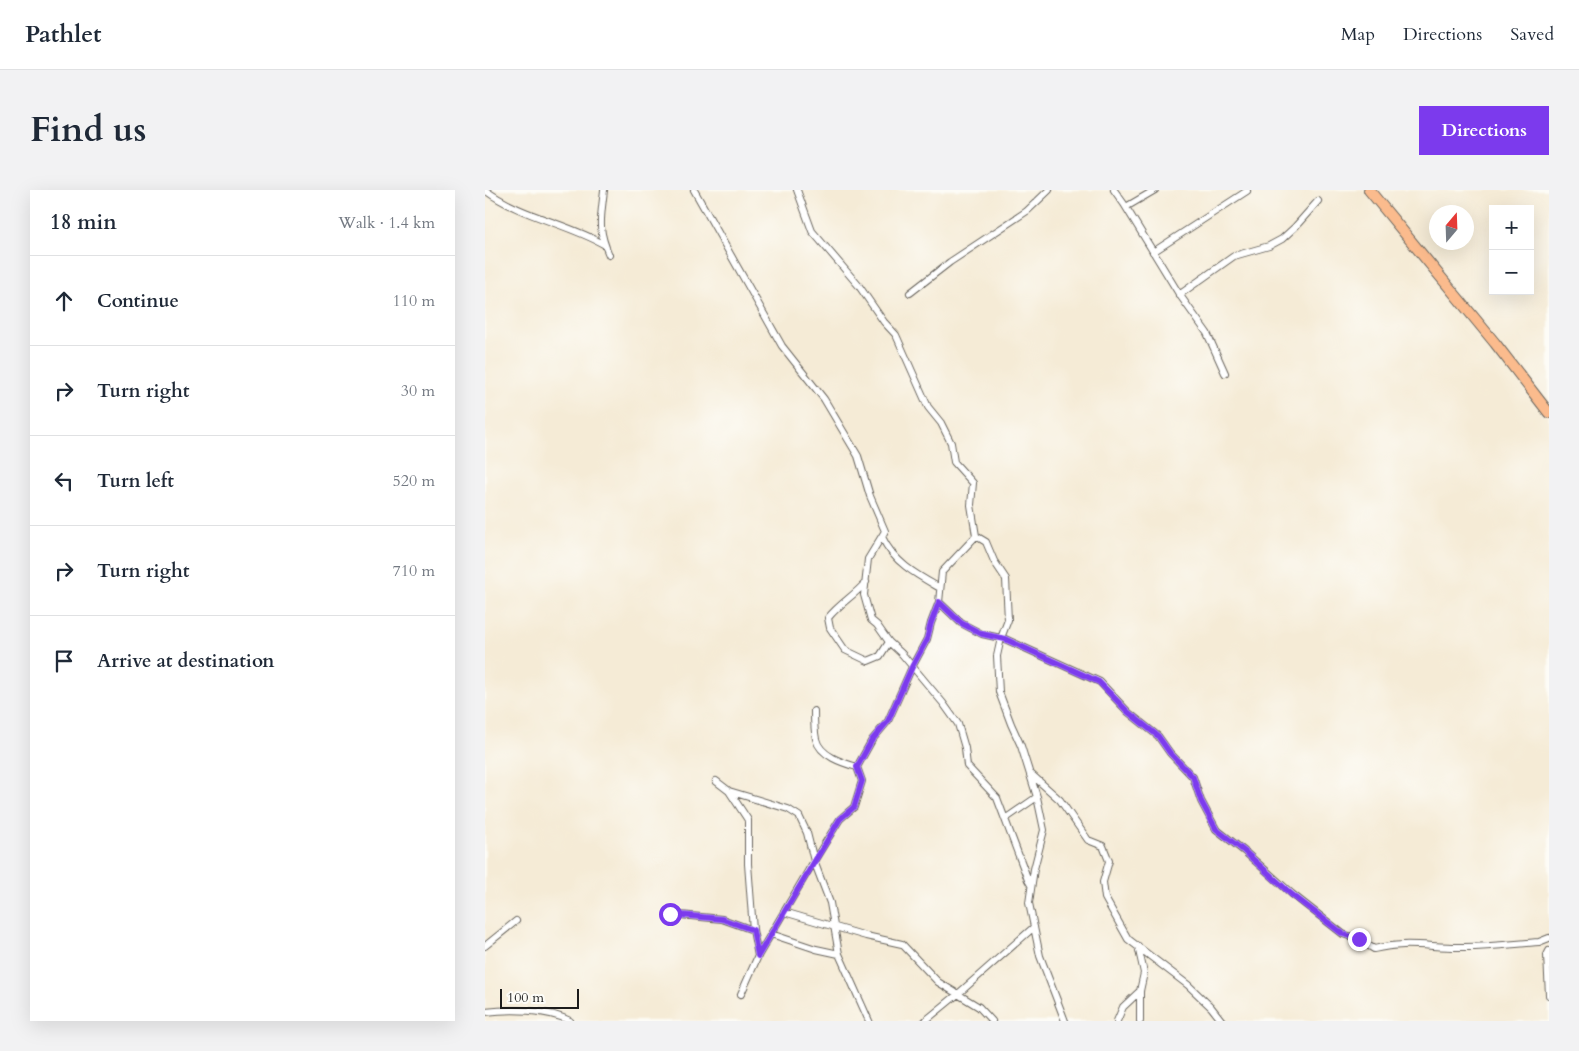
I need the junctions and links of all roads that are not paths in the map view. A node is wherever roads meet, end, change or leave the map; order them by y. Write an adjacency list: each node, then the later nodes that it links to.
1 (485, 190): 12 (street)
2 (604, 190): 12 (street)
3 (694, 190): 20 (street)
4 (797, 190): 19 (street)
5 (1049, 190): 15 (street)
6 (1114, 190): 11 (street)
7 (1155, 190): 11 (street)
8 (1369, 190): 18 (main road)
9 (1247, 191): 13 (street)
10 (1318, 201): 16 (street)
11 (1126, 207): 13 (street)
12 (605, 246): 14 (street)
13 (1153, 252): 16 (street)
14 (609, 255)
15 (910, 293)
16 (1179, 295): 17 (street)
17 (1225, 373)
18 (1549, 413)
19 (976, 536): 22 (street); 24 (street)
20 (882, 537): 21 (street); 22 (street)
21 (866, 580): 25 (street); 25 (street)
22 (940, 588): 23 (street)
23 (939, 602): 24 (street); 26 (street)
24 (1001, 638): 29 (street); 43 (street)
25 (889, 642): 26 (street)
26 (912, 667): 28 (street); 33 (street)
27 (814, 711): 28 (street)
28 (857, 767): 34 (street)
29 (1030, 773): 32 (street); 45 (street)
30 (716, 781): 31 (street)
31 (729, 791): 34 (street); 41 (street)
32 (1037, 797): 33 (street); 35 (street)
33 (1005, 819): 35 (street)
34 (814, 861): 36 (street); 39 (street)
35 (1031, 885): 40 (street)
36 (784, 912): 39 (street); 42 (street)
37 (670, 914): 41 (street)
38 (516, 921): 44 (street)
39 (834, 926): 47 (street); 51 (street)
40 (1034, 927): 51 (street); 58 (street)
41 (753, 930): 48 (street)
42 (771, 934): 47 (street); 48 (street)
43 (1549, 938)
44 (485, 946)
45 (1138, 946): 49 (street); 61 (street)
46 (1549, 951): 52 (street)
47 (839, 954): 55 (street)
48 (758, 956): 50 (street)
49 (1140, 991): 59 (street); 60 (street)
50 (741, 994)
51 (959, 994): 56 (street); 57 (street)
52 (1549, 995)
53 (485, 1012): 54 (street)
54 (570, 1021)
55 (869, 1021)
56 (925, 1021)
57 (992, 1021)
58 (1065, 1021)
59 (1117, 1021)
60 (1140, 1021)
61 (1222, 1021)

